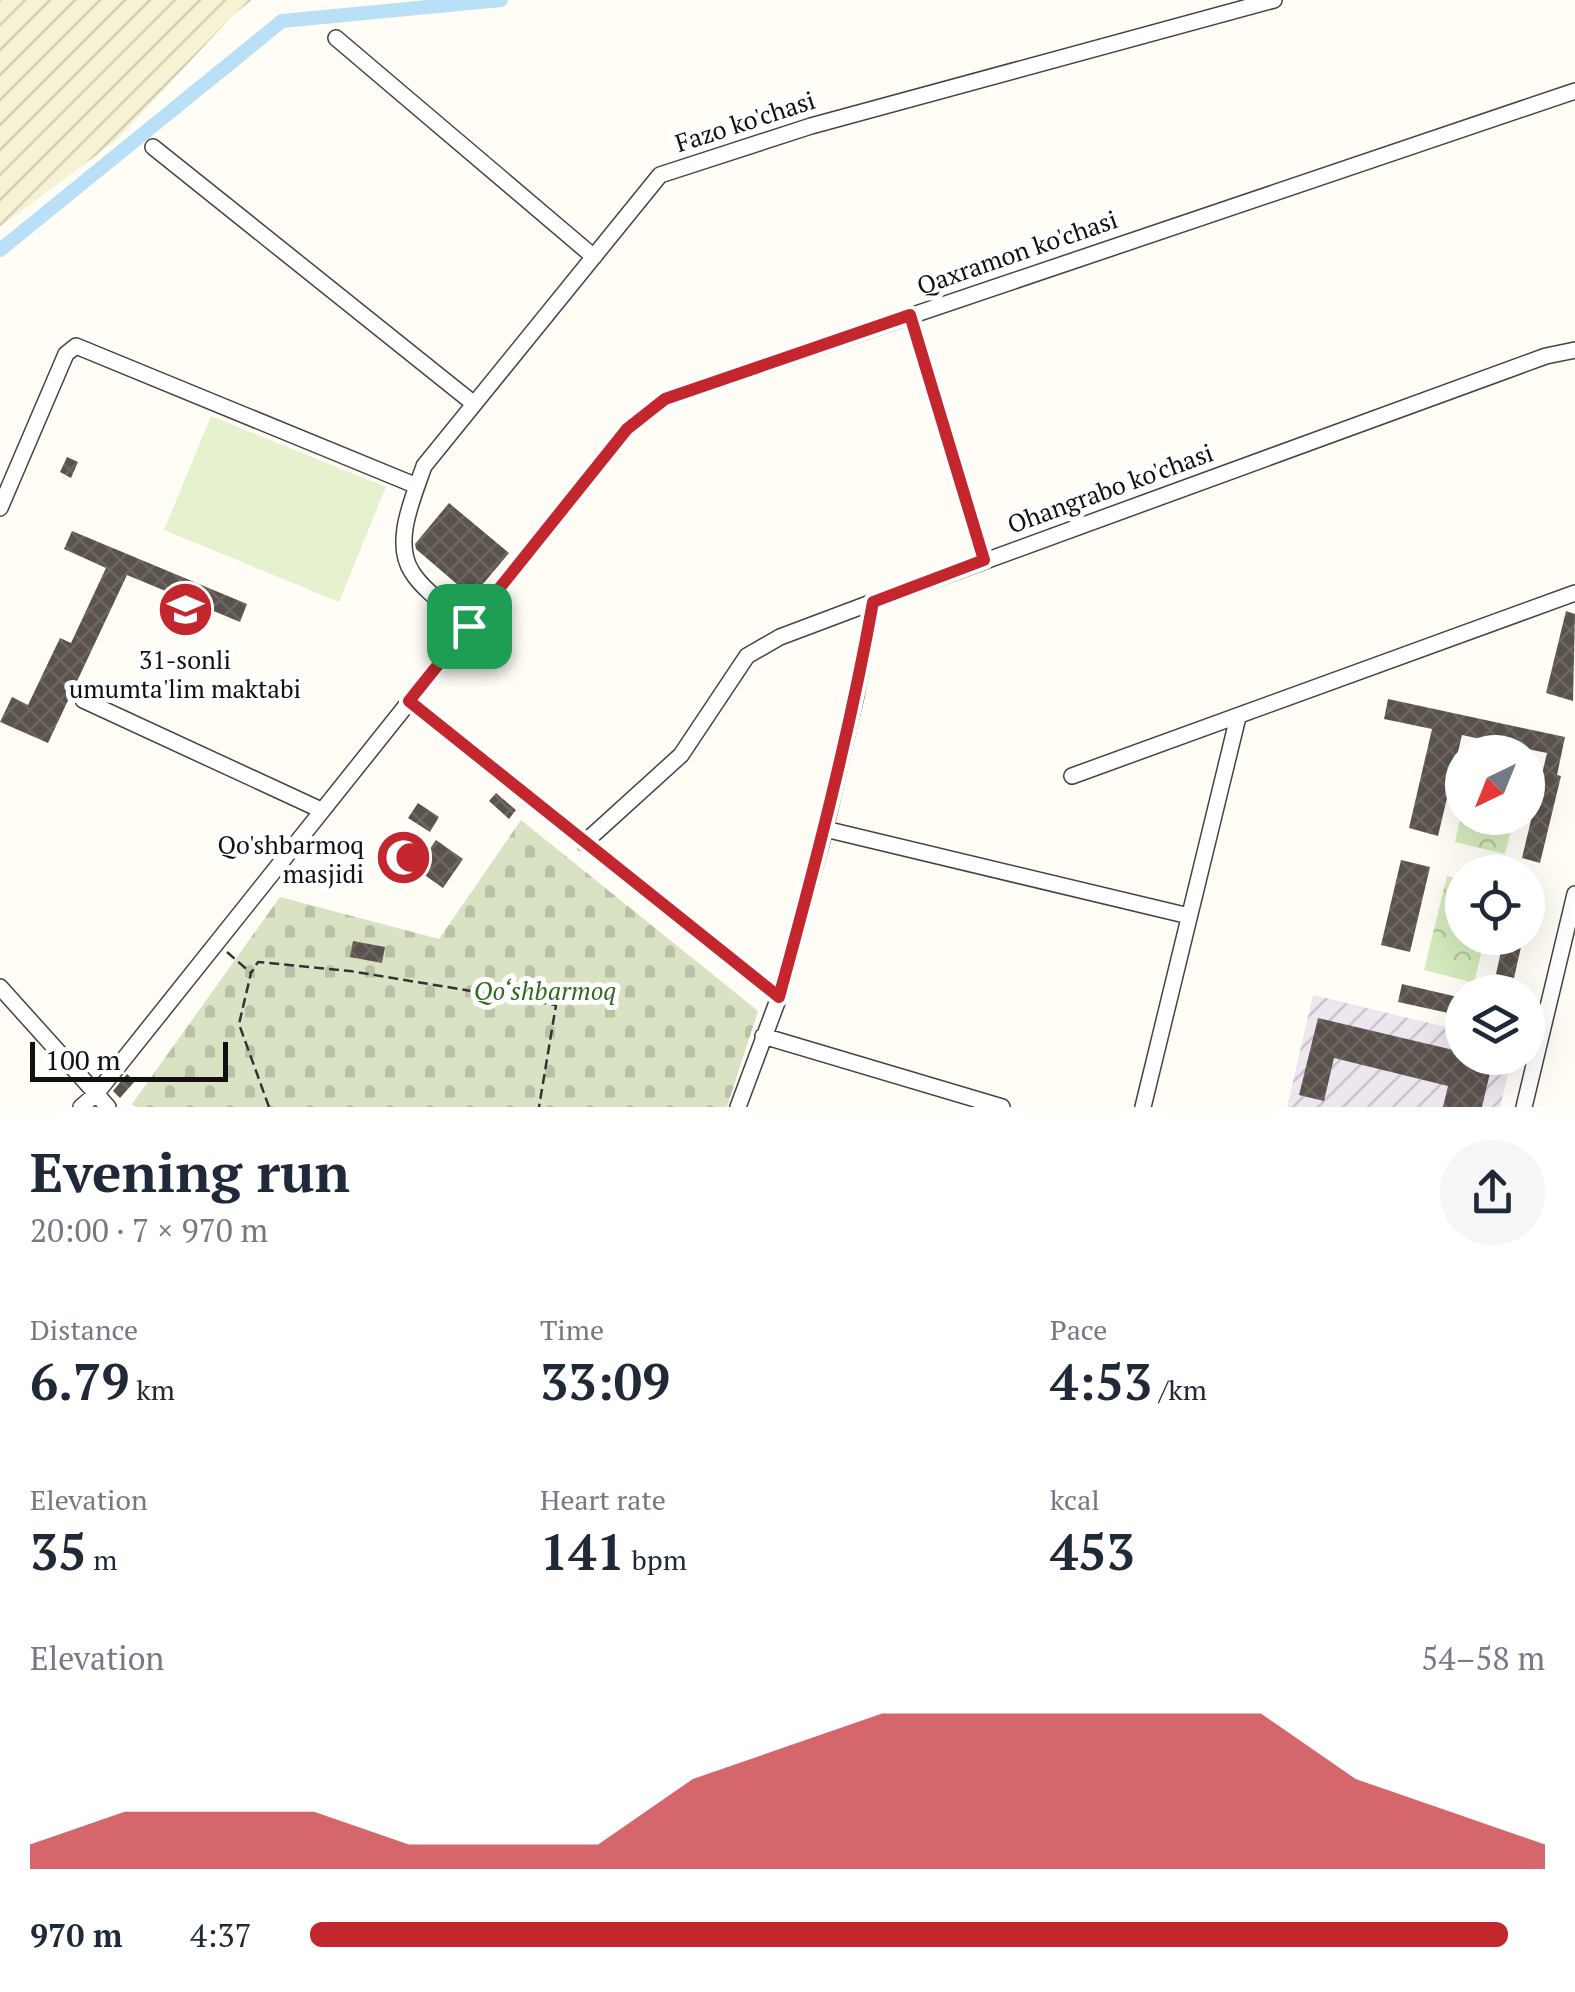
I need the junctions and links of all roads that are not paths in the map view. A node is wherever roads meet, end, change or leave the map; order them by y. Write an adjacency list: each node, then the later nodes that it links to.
1 (1274, 0): 5 (street, Fazo ko'chasi)
2 (336, 38): 5 (street)
3 (1575, 91): 6 (street, Qaxramon ko'chasi)
4 (153, 147): 8 (street)
5 (594, 257): 8 (street, Fazo ko'chasi)
6 (910, 315): 11 (street); 14 (street, Qaxramon ko'chasi)
7 (1575, 350): 11 (street, Ohangrabo ko'chasi)
8 (473, 403): 9 (street, Fazo ko'chasi)
9 (417, 486): 10 (street); 14 (street, Fazo ko'chasi)
10 (0, 508)
11 (984, 560): 13 (street, Ohangrabo ko'chasi)
12 (1575, 592): 17 (street)
13 (873, 602): 20 (street); 21 (street, Ohangrabo ko'chasi)
14 (469, 626): 16 (street, Qaxramon ko'chasi)
15 (83, 700): 19 (street)
16 (409, 701): 19 (street, Qaxramon ko'chasi); 21 (street)
17 (1238, 717): 18 (street); 23 (street)
18 (1072, 776)
19 (321, 810): 29 (street, Qaxramon ko'chasi)
20 (825, 829): 23 (street); 27 (street)
21 (584, 842): 27 (street)
22 (1575, 894): 24 (street)
23 (1189, 916): 35 (street)
24 (1558, 968): 25 (street); 36 (street)
25 (1575, 972)
26 (0, 987): 29 (street)
27 (779, 997): 28 (street)
28 (764, 1036): 30 (street); 33 (street)
29 (96, 1094): 31 (street, Qaxramon ko'chasi); 32 (street)
30 (970, 1104): 34 (street)
31 (81, 1107)
32 (108, 1107)
33 (738, 1107)
34 (1002, 1107)
35 (1143, 1107)
36 (1524, 1107)

